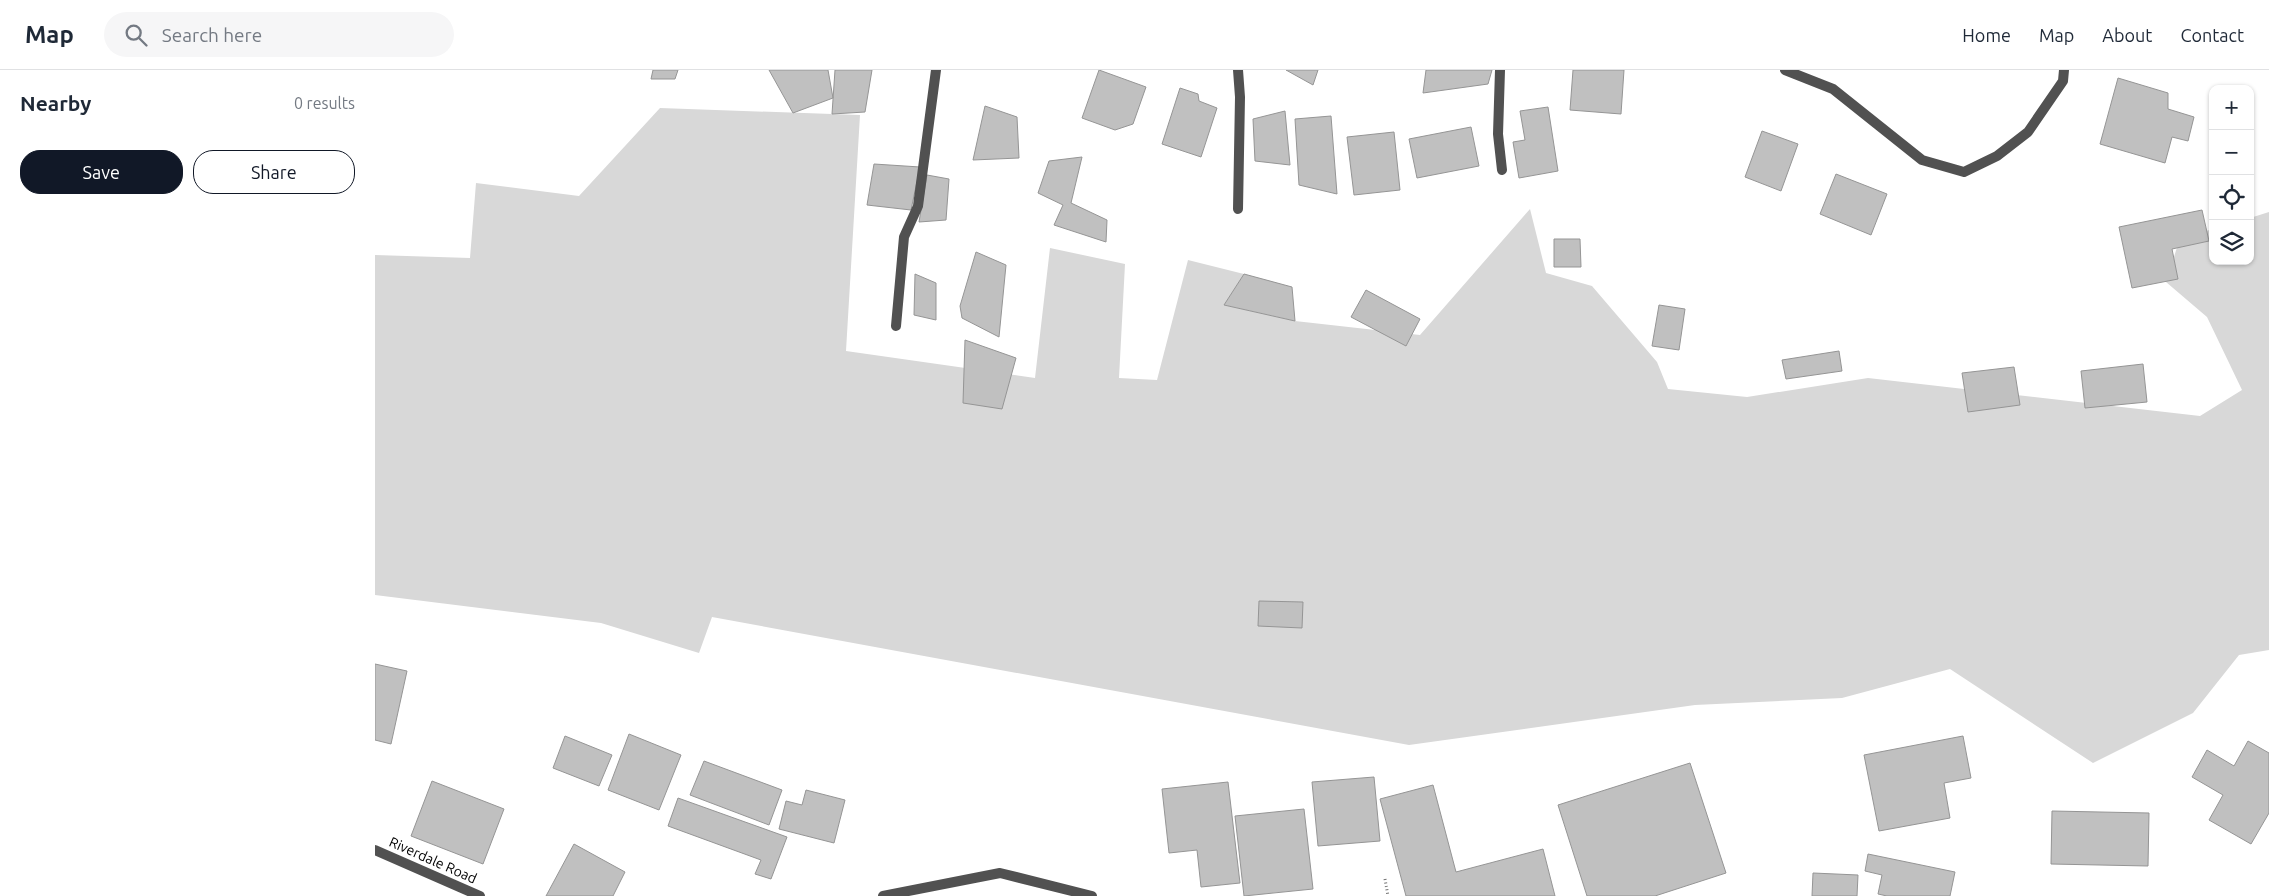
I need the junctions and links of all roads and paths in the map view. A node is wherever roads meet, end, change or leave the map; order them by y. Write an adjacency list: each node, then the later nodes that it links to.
1 (937, 70): 8 (street)
2 (1238, 70): 7 (street)
3 (1500, 70): 6 (street)
4 (1785, 70): 5 (street)
5 (2064, 70)
6 (1503, 170)
7 (1238, 209)
8 (897, 326)
9 (375, 850): 11 (street, Riverdale Road)
10 (1385, 879): 14 (path)
11 (480, 896)
12 (883, 896): 13 (street)
13 (1092, 896)
14 (1388, 896)

